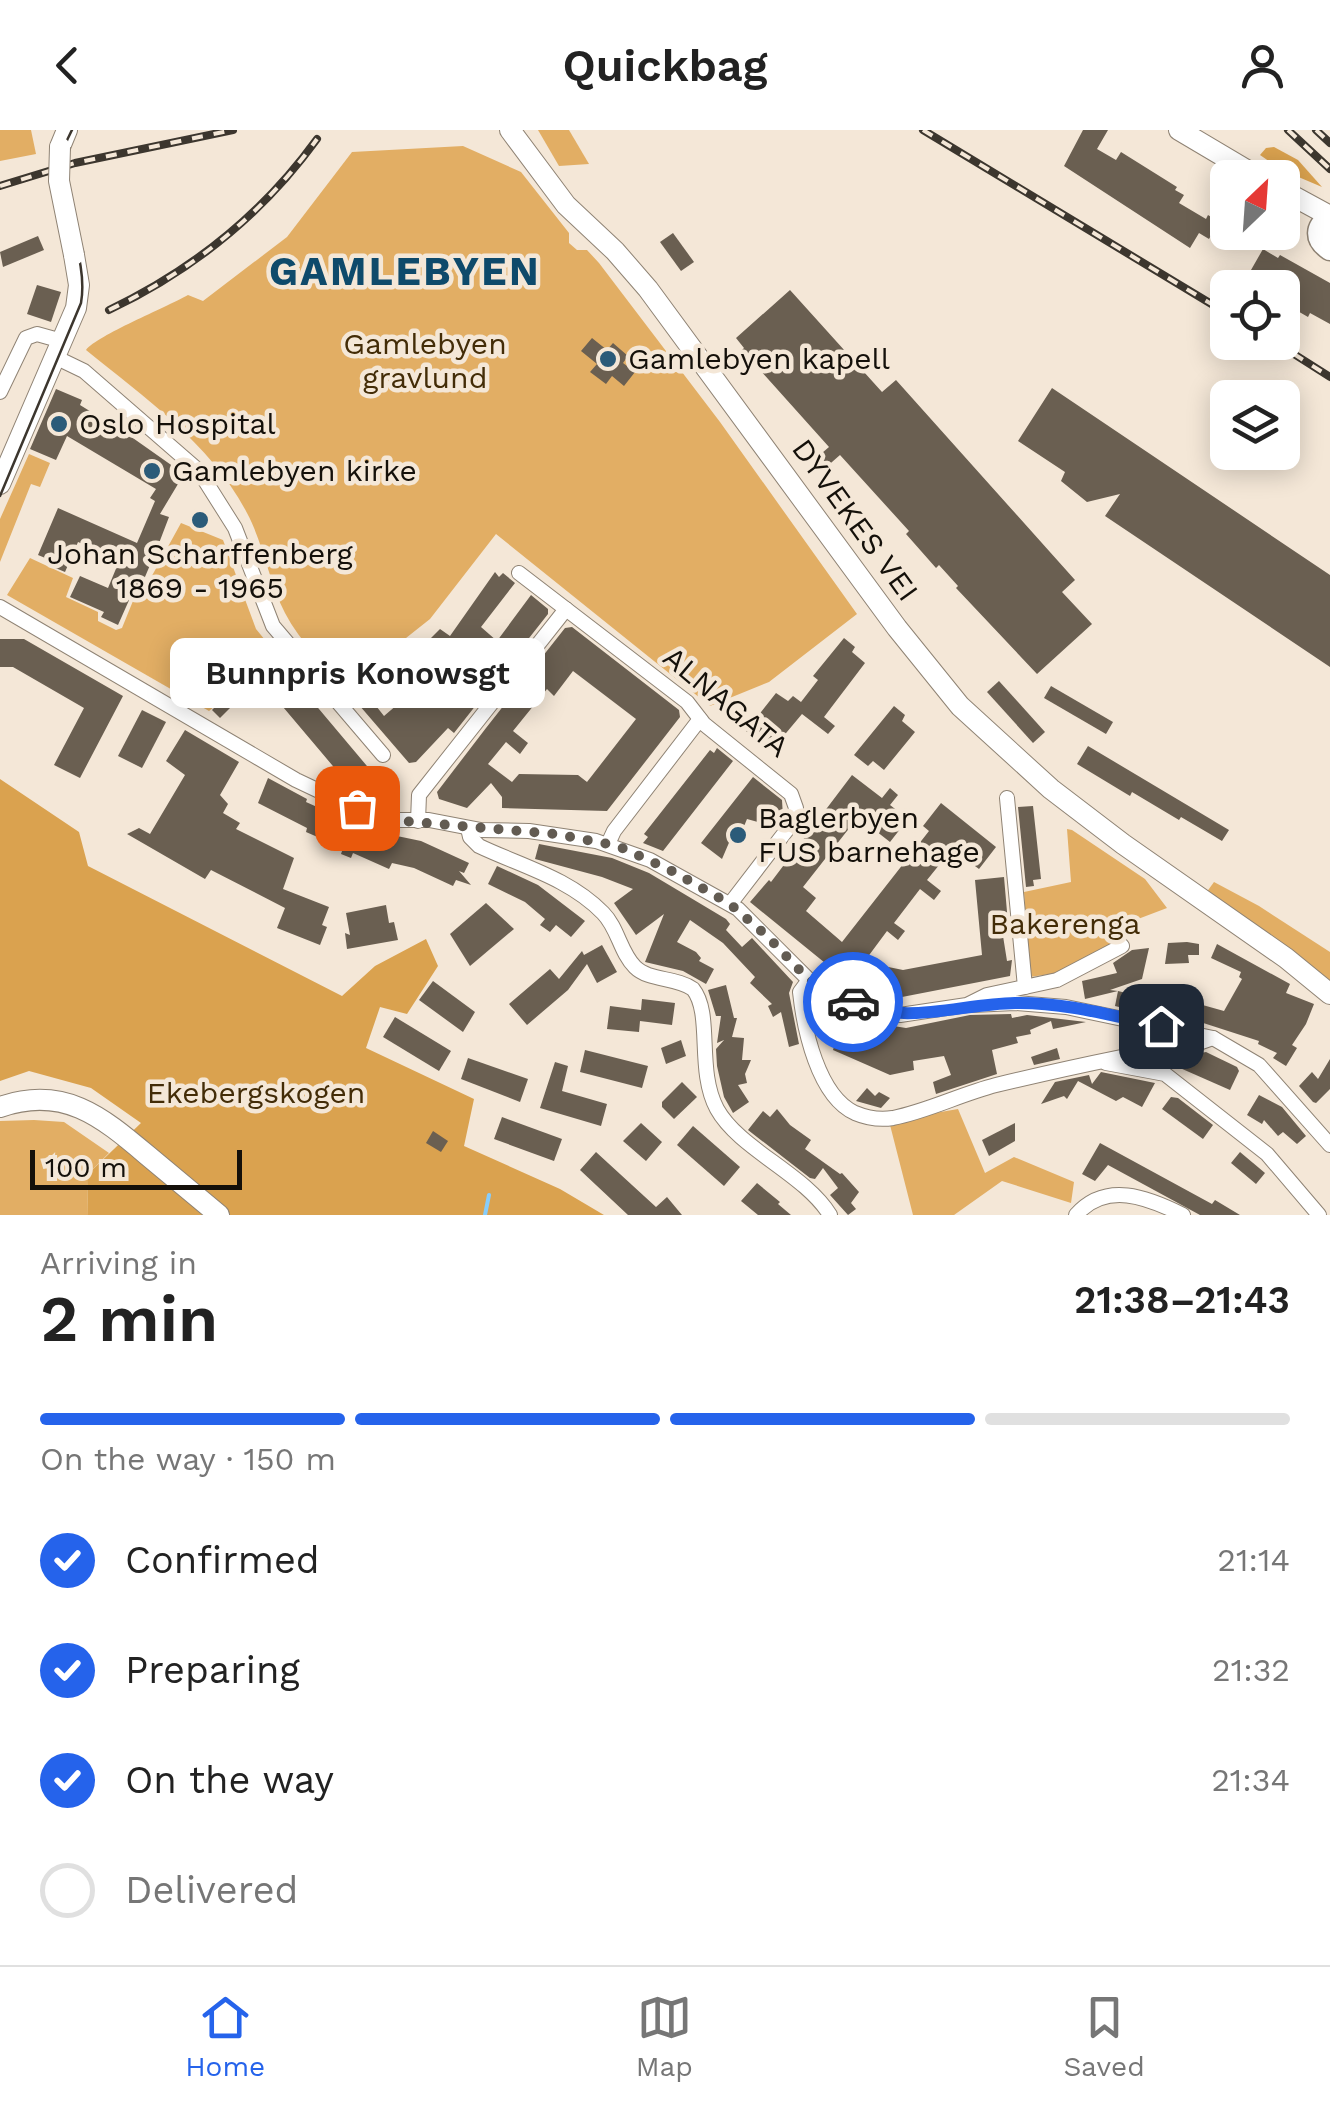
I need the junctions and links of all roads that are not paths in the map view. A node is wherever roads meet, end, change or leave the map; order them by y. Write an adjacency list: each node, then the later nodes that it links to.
1 (510, 130): 23 (street, DYVEKES VEI)
2 (1178, 130): 4 (street)
3 (64, 138): 7 (street, bridge)
4 (1229, 160)
5 (1300, 204): 6 (street)
6 (1327, 229)
7 (59, 349): 8 (street); 9 (street); 14 (street)
8 (0, 392)
9 (0, 484)
10 (519, 573): 12 (street, ALNAGATA)
11 (0, 607): 16 (street)
12 (566, 609): 13 (street, ALNAGATA); 16 (street)
13 (700, 719): 18 (street); 19 (street, ALNAGATA)
14 (384, 755)
15 (1007, 798): 22 (street)
16 (418, 821): 17 (street)
17 (468, 828): 18 (street); 30 (street)
18 (608, 844): 19 (street)
19 (730, 904): 21 (street)
20 (1122, 946): 22 (street)
21 (809, 980): 24 (street); 26 (street)
22 (1025, 987): 24 (street)
23 (1330, 994)
24 (967, 1005): 25 (street)
25 (1212, 1038): 26 (street); 28 (street)
26 (1096, 1061): 33 (street)
27 (0, 1107): 29 (street)
28 (1330, 1145)
29 (220, 1215)
30 (830, 1215)
31 (1076, 1215): 32 (street)
32 (1182, 1215)
33 (1319, 1215)

